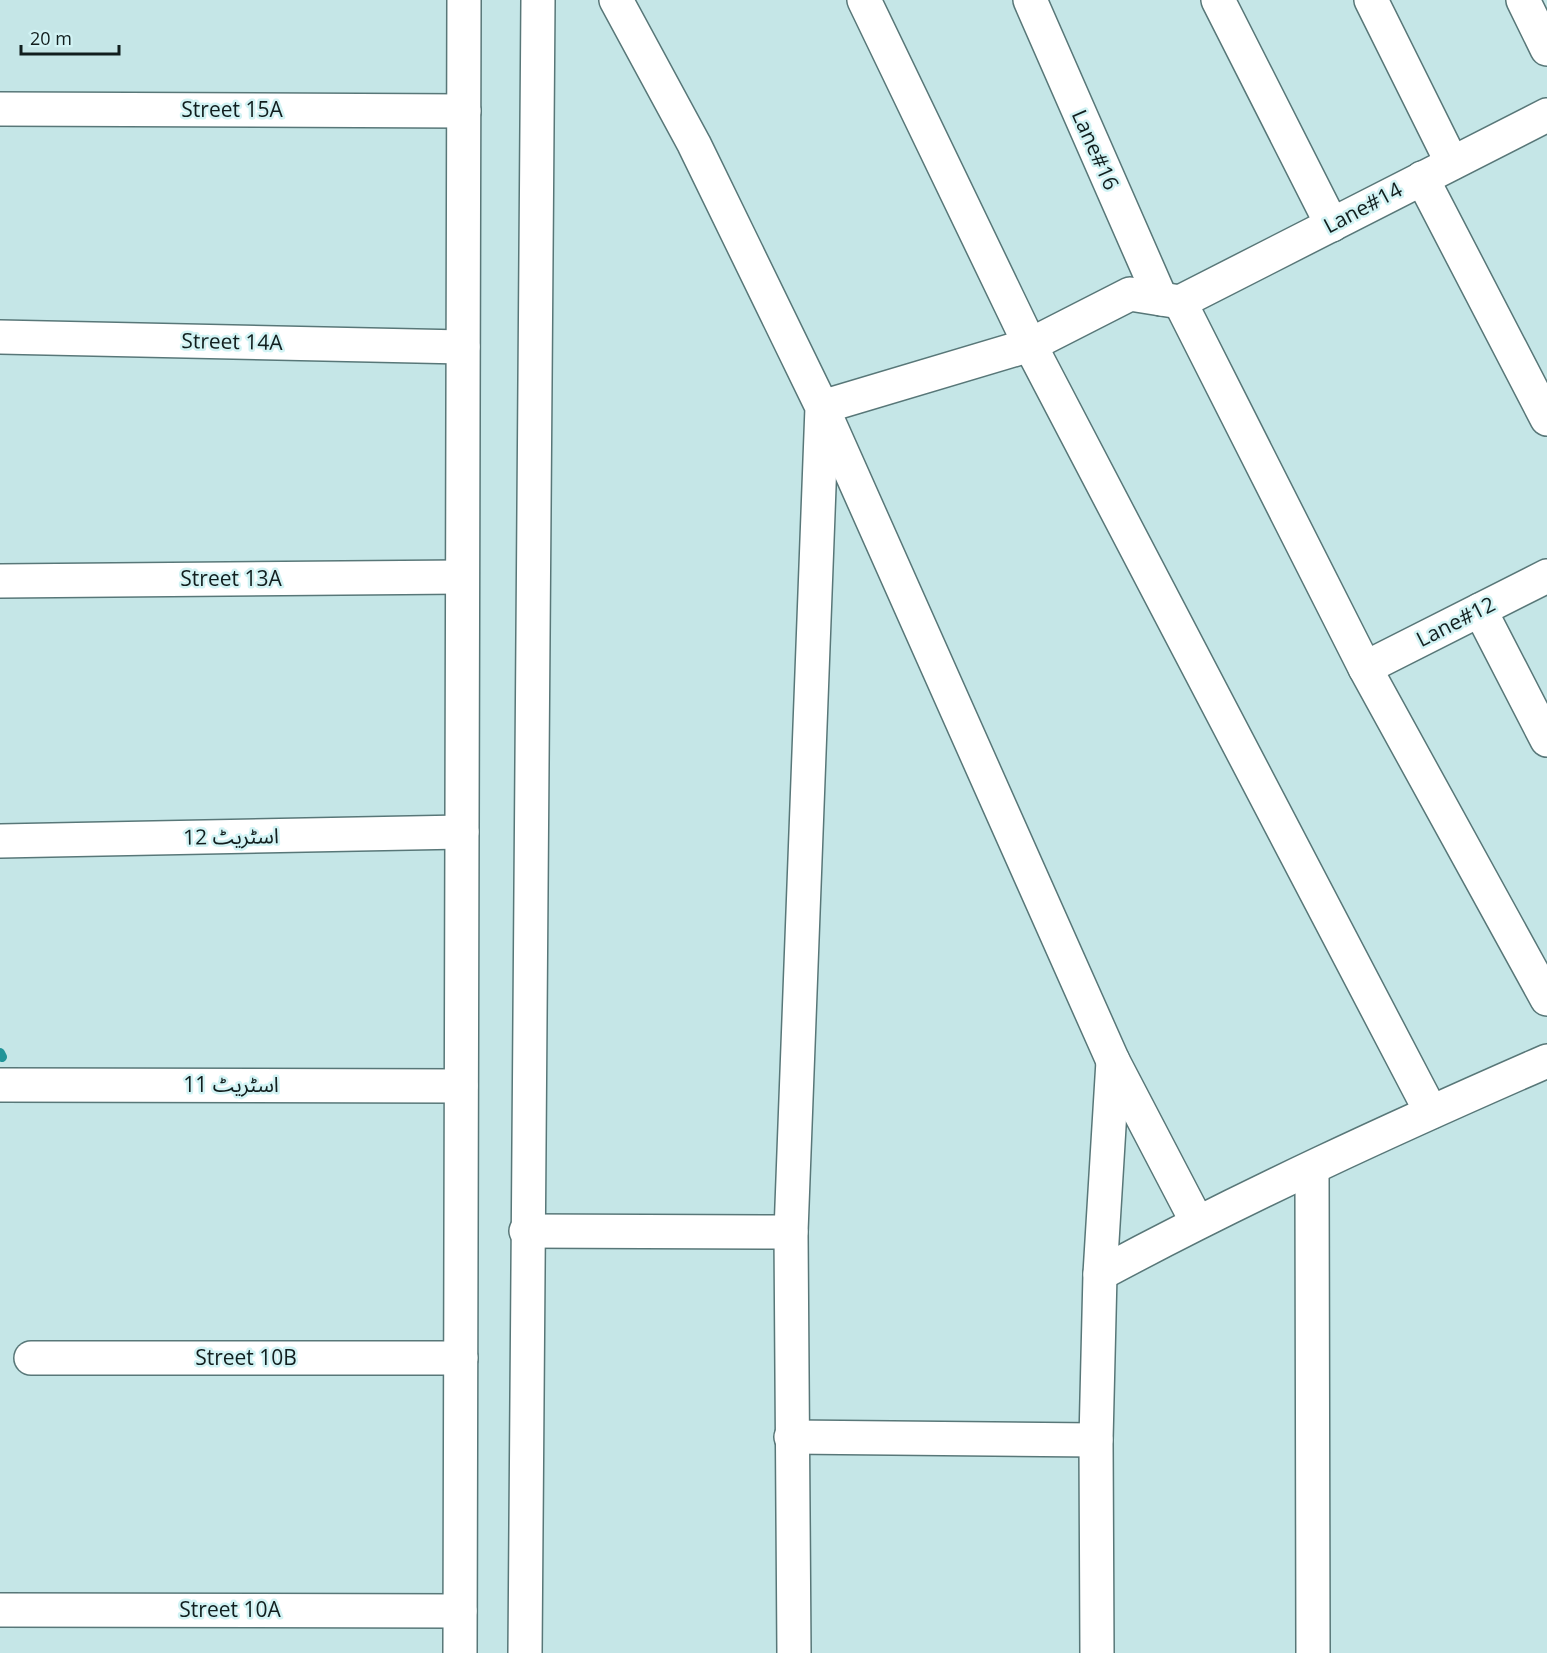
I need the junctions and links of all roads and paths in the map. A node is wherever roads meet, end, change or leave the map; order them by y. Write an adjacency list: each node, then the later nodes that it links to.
1 (464, 0): 11 (street)
2 (538, 0): 38 (street)
3 (616, 0): 20 (street)
4 (864, 0): 18 (street)
5 (1030, 0): 16 (street, Lane#16)
6 (1218, 0): 15 (street)
7 (1371, 0): 13 (street)
8 (1523, 0): 9 (street)
9 (1547, 49)
10 (0, 109): 11 (street, Street 15A)
11 (464, 111): 19 (street)
12 (1547, 115): 13 (street, Lane#14)
13 (1452, 163): 14 (street, Lane#14)
14 (1422, 178): 15 (street, Lane#14); 21 (street)
15 (1332, 225): 16 (street, Lane#14)
16 (1170, 301): 18 (street); 26 (street, Lane#16)
17 (0, 337): 19 (street, Street 14A)
18 (1030, 345): 20 (street); 35 (street)
19 (463, 346): 23 (street)
20 (822, 407): 31 (street); 39 (street)
21 (1547, 419)
22 (1547, 576): 25 (street, Lane#12)
23 (462, 577): 24 (street, Street 13A); 28 (street)
24 (0, 581)
25 (1480, 610): 26 (street, Lane#12); 27 (street)
26 (1365, 668): 30 (street, Lane#16)
27 (1547, 740)
28 (462, 832): 29 (street, اسٹریٹ 12); 34 (street)
29 (0, 841)
30 (1547, 999)
31 (1113, 1061): 37 (street); 40 (street)
32 (1547, 1061): 35 (street)
33 (0, 1085): 34 (street, اسٹریٹ 11)
34 (461, 1086): 42 (street)
35 (1431, 1112): 36 (street)
36 (1312, 1169): 37 (street); 51 (street)
37 (1197, 1222): 40 (street)
38 (526, 1231): 39 (street); 48 (street)
39 (791, 1232): 43 (street)
40 (1100, 1274): 44 (street)
41 (31, 1358): 42 (street, Street 10B)
42 (460, 1358): 46 (street)
43 (791, 1437): 44 (street); 49 (street)
44 (1096, 1440): 50 (street)
45 (0, 1610): 46 (street, Street 10A)
46 (460, 1611): 47 (street)
47 (460, 1653)
48 (525, 1653)
49 (794, 1653)
50 (1097, 1653)
51 (1313, 1653)

